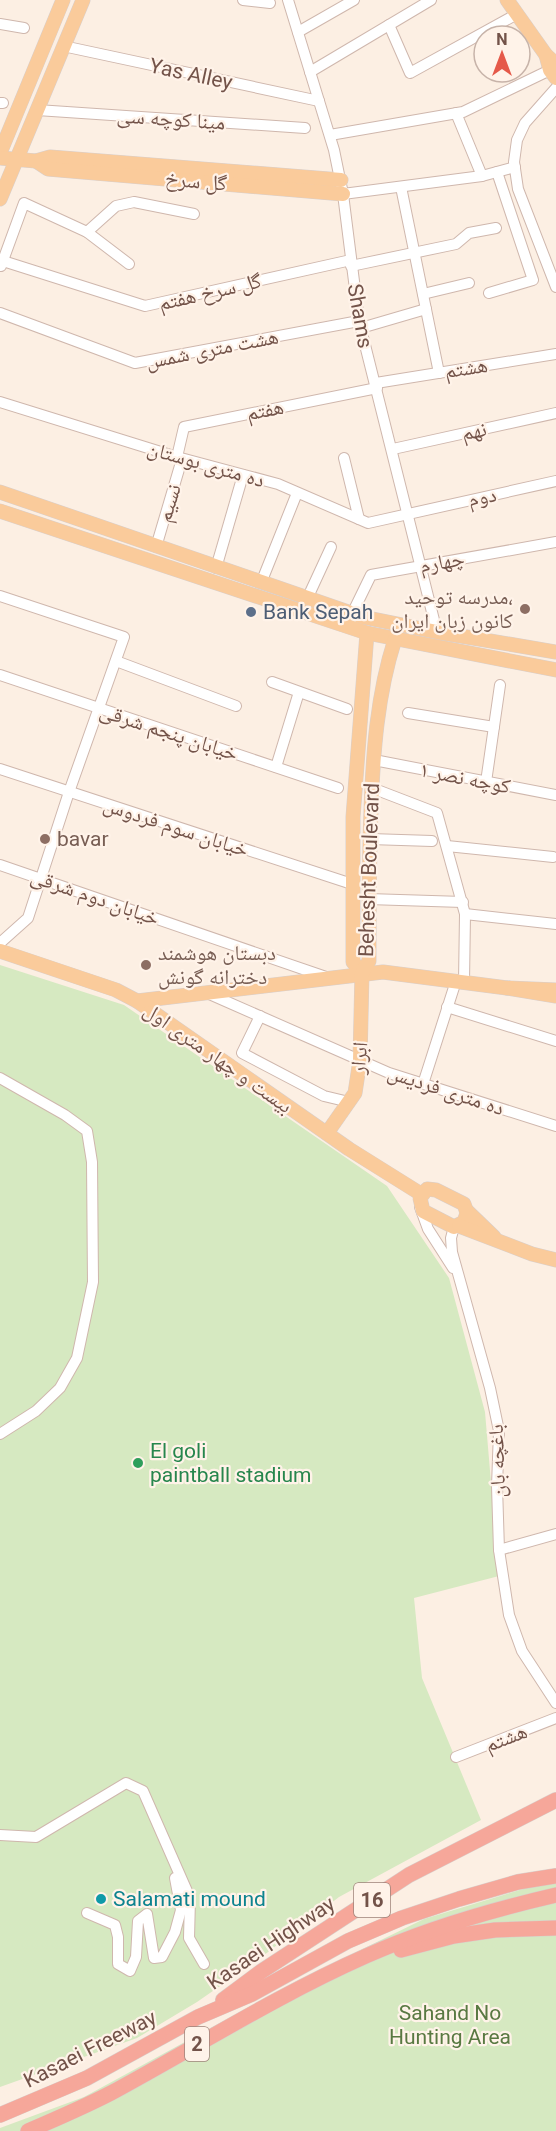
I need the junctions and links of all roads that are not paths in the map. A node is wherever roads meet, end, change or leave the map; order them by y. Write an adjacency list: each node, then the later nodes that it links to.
1 (63, 0): 22 (main road)
2 (83, 0): 14 (main road)
3 (243, 0): 8 (street)
4 (288, 0): 13 (street, Shams)
5 (354, 0): 13 (street)
6 (431, 0): 11 (street)
7 (507, 0): 9 (main road)
8 (270, 3)
9 (517, 14): 11 (street); 16 (main road)
10 (0, 24): 12 (street)
11 (389, 25): 15 (street)
12 (24, 28)
13 (298, 33): 15 (street, Shams)
14 (63, 46): 17 (street, Yas Alley); 18 (main road)
15 (310, 72): 17 (street, Shams)
16 (553, 77): 19 (street); 26 (street)
17 (319, 101): 21 (street, Shams)
18 (37, 110): 20 (street, مینا کوچه سی); 24 (main road)
19 (456, 113): 21 (street); 28 (street)
20 (305, 128)
21 (330, 135): 29 (street, Shams)
22 (0, 153)
23 (0, 158): 24 (main road)
24 (17, 159): 25 (main road); 32 (main road)
25 (45, 162): 29 (main road, گل سرخ); 31 (main road, گل سرخ)
26 (514, 167): 27 (street); 41 (street)
27 (497, 172): 28 (street); 42 (street)
28 (482, 176): 30 (street)
29 (341, 180): 31 (street, Shams)
30 (401, 187): 31 (street); 36 (street)
31 (343, 194): 37 (street, Shams)
32 (0, 199)
33 (194, 214): 35 (street)
34 (496, 228): 36 (street, گل سرخ هفتم)
35 (87, 232): 38 (street); 39 (street)
36 (414, 253): 37 (street, گل سرخ هفتم); 43 (street)
37 (351, 263): 39 (street, گل سرخ هفتم); 46 (street, Shams)
38 (129, 264)
39 (1, 265)
40 (469, 283): 43 (street)
41 (556, 287)
42 (489, 293)
43 (423, 294): 44 (street)
44 (426, 309): 46 (street, هشت متری شمس); 48 (street)
45 (0, 313): 46 (street, هشت متری شمس)
46 (360, 325): 49 (street, Shams)
47 (556, 354): 48 (street, هشتم)
48 (439, 373): 49 (street, هشتم)
49 (376, 386): 52 (street, Shams); 53 (street, هفتم)
50 (0, 402): 53 (street, ده متری بوستان)
51 (556, 413): 52 (street, نهم)
52 (393, 449): 61 (street, Shams)
53 (179, 458): 55 (street, ده متری بوستان); 65 (street, نسیم)
54 (344, 458): 62 (street)
55 (243, 475): 58 (street, ده متری بوستان); 68 (street)
56 (556, 481): 61 (street, دوم)
57 (0, 492): 59 (main road)
58 (297, 493): 62 (street, ده متری بوستان); 69 (street)
59 (50, 510): 63 (main road); 65 (main road)
60 (0, 511): 63 (main road)
61 (408, 512): 62 (street, ده متری بوستان); 67 (street, Shams)
62 (359, 519)
63 (45, 525): 74 (main road)
64 (556, 542): 67 (street, چهارم)
65 (156, 547): 68 (main road)
66 (331, 547): 71 (street)
67 (421, 566): 72 (street, چهارم); 73 (street, Shams)
68 (216, 568): 69 (main road)
69 (261, 583): 71 (main road)
70 (0, 596): 79 (street)
71 (307, 599): 72 (main road)
72 (352, 614): 73 (main road)
73 (437, 632): 77 (main road)
74 (367, 633): 75 (main road); 76 (main road, Behesht Boulevard)
75 (394, 639): 78 (main road, Behesht Boulevard); 80 (main road)
76 (366, 652): 78 (main road); 104 (main road, Behesht Boulevard)
77 (556, 652)
78 (390, 654): 90 (main road, Behesht Boulevard)
79 (116, 661): 85 (street); 86 (street)
80 (556, 670)
81 (0, 675): 86 (street, خیابان پنجم شرقی)
82 (272, 682): 84 (street)
83 (500, 685): 89 (street)
84 (299, 692): 87 (street); 91 (street)
85 (236, 706)
86 (98, 708): 91 (street, خیابان پنجم شرقی); 96 (street)
87 (347, 709)
88 (408, 713): 89 (street)
89 (494, 727): 93 (street)
90 (374, 760): 93 (street, کوچه نصر ۱); 95 (main road, Behesht Boulevard)
91 (276, 767): 94 (street, خیابان پنجم شرقی)
92 (0, 769): 96 (street, خیابان سوم فردوس)
93 (486, 782): 97 (street, کوچه نصر ۱)
94 (338, 788)
95 (372, 788): 98 (main road, Behesht Boulevard); 100 (street)
96 (69, 792): 103 (street); 104 (street, خیابان سوم فردوس)
97 (556, 795)
98 (370, 839): 99 (street); 105 (main road, Behesht Boulevard)
99 (432, 841)
100 (447, 846): 101 (street); 106 (street)
101 (553, 857)
102 (0, 865): 103 (street, خیابان دوم شرقی)
103 (40, 878): 108 (street); 111 (street, خیابان دوم شرقی)
104 (352, 884): 110 (main road, Behesht Boulevard)
105 (368, 899): 106 (street); 110 (main road, Behesht Boulevard)
106 (464, 908): 107 (street); 112 (street)
107 (556, 924)
108 (0, 943)
109 (0, 951): 117 (main road, بیست و چهار متری اول)
110 (362, 973): 111 (main road); 112 (main road); 121 (main road, ابرار)
111 (327, 978): 115 (main road)
112 (460, 981): 113 (main road); 118 (street)
113 (507, 988): 114 (main road); 116 (main road)
114 (556, 990)
115 (206, 993): 117 (main road); 119 (street, ده متری فردیس)
116 (556, 996)
117 (137, 1001): 126 (main road, بیست و چهار متری اول)
118 (447, 1007): 120 (street); 123 (street)
119 (260, 1016): 121 (street, ده متری فردیس); 124 (street)
120 (556, 1041)
121 (360, 1060): 123 (street, ده متری فردیس); 124 (main road, ابرار)
122 (0, 1078): 133 (street)
123 (423, 1084): 125 (street, ده متری فردیس)
124 (349, 1102): 126 (main road, ابرار)
125 (556, 1125)
126 (327, 1133): 127 (main road, بیست و چهار متری اول)
127 (421, 1201): 128 (main road); 129 (main road, بیست و چهار متری اول); 132 (street)
128 (467, 1211): 129 (main road); 130 (main road)
129 (456, 1226): 130 (main road, بیست و چهار متری اول); 132 (street)
130 (500, 1243): 131 (main road)
131 (556, 1260)
132 (458, 1276): 135 (street, باغچه بان)
133 (0, 1434)
134 (556, 1534): 135 (street)
135 (499, 1550): 136 (street, باغچه بان)
136 (556, 1703)
137 (556, 1718): 138 (street, هشتم)
138 (456, 1757)
139 (556, 1800): 148 (highway, Kasaei Highway / 16)
140 (0, 1835): 141 (street)
141 (173, 1862): 144 (street); 147 (street)
142 (556, 1876): 148 (highway, 2)
143 (556, 1895): 146 (highway, 2)
144 (87, 1913)
145 (556, 1928): 146 (highway)
146 (365, 1956): 150 (highway, 2)
147 (204, 1964)
148 (198, 2017): 149 (highway, Kasaei Freeway / 2)
149 (0, 2115)
150 (28, 2131)

